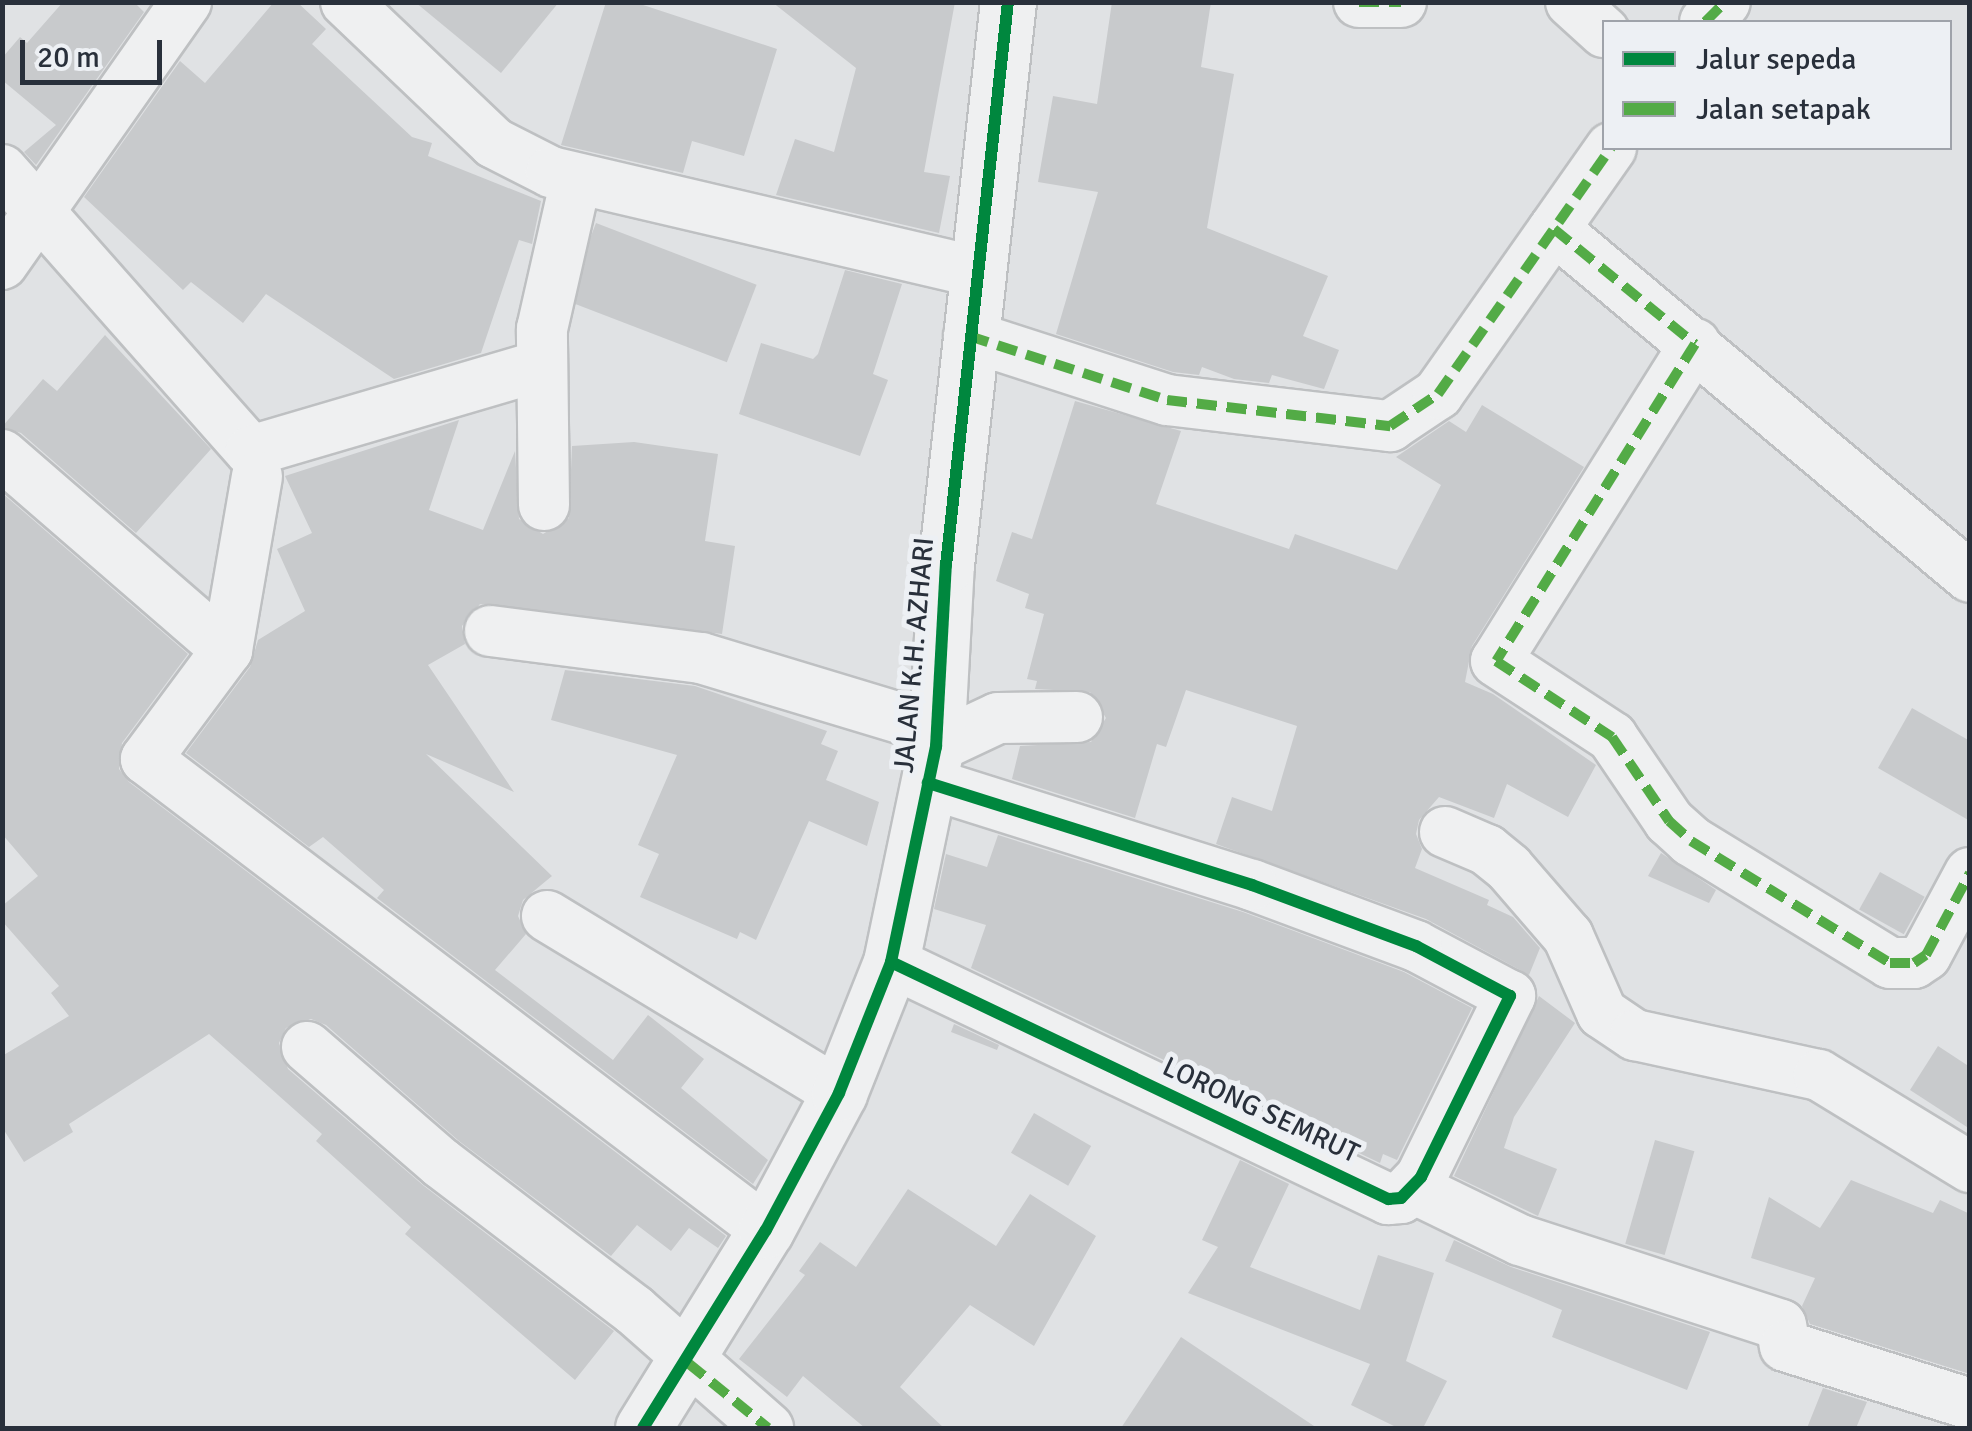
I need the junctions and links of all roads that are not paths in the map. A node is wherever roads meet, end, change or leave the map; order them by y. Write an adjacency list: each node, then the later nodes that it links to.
1 (186, 2): 11 (street)
2 (1008, 2): 14 (street, JALAN K.H. AZHARI)
3 (1359, 2): 4 (street)
4 (1402, 2)
5 (1570, 2): 7 (street)
6 (376, 13): 10 (street)
7 (1602, 30)
8 (1610, 150): 12 (street)
9 (2, 170): 11 (street)
10 (576, 179): 14 (street); 17 (street)
11 (41, 213): 13 (street); 17 (street)
12 (1554, 229): 15 (street); 16 (street)
13 (2, 264)
14 (978, 272): 15 (street, JALAN K.H. AZHARI)
15 (969, 336): 25 (street, JALAN K.H. AZHARI)
16 (1695, 344): 21 (street); 27 (street)
17 (541, 348): 20 (street)
18 (2, 455): 23 (street)
19 (257, 477): 23 (street)
20 (544, 505)
21 (1970, 577)
22 (490, 632): 25 (street)
23 (227, 650): 34 (street)
24 (1077, 717): 25 (street)
25 (934, 753): 29 (street, JALAN K.H. AZHARI); 33 (street)
26 (1444, 832): 32 (street)
27 (1970, 873)
28 (547, 916): 31 (street)
29 (891, 962): 31 (street, JALAN K.H. AZHARI); 33 (street, LORONG SEMRUT)
30 (307, 1047): 35 (street)
31 (838, 1093): 34 (street, JALAN K.H. AZHARI)
32 (1970, 1167)
33 (1413, 1188): 36 (street)
34 (766, 1230): 35 (street, JALAN K.H. AZHARI)
35 (688, 1363): 37 (street, JALAN K.H. AZHARI); 38 (street)
36 (1970, 1404)
37 (644, 1428)
38 (768, 1428)

